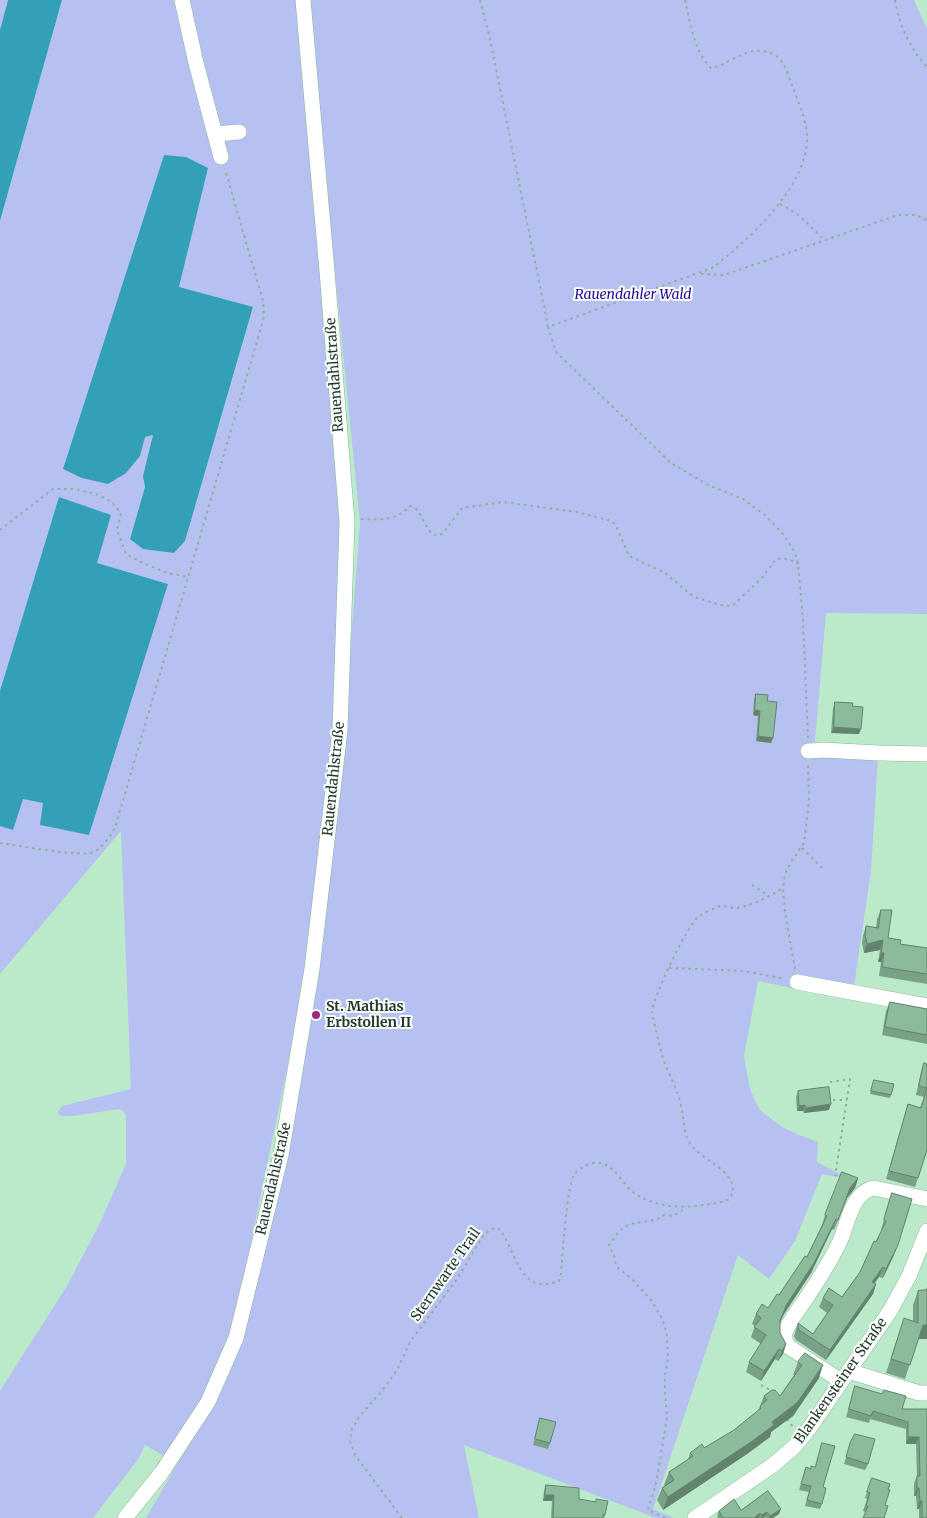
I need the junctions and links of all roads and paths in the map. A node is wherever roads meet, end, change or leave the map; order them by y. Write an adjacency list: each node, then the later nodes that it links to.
1 (182, 0): 8 (street)
2 (303, 0): 15 (street, Rauendahlstraße)
3 (480, 0): 14 (path)
4 (685, 0): 10 (path)
5 (895, 0): 6 (path)
6 (927, 68)
7 (239, 132): 8 (street)
8 (216, 134): 9 (street)
9 (221, 156): 18 (path)
10 (779, 203): 12 (path); 13 (path)
11 (927, 220): 12 (path)
12 (824, 240): 13 (path)
13 (699, 274): 14 (path)
14 (548, 326): 17 (path)
15 (346, 517): 17 (path); 43 (street, Rauendahlstraße)
16 (0, 530): 18 (path)
17 (798, 564): 19 (path)
18 (188, 577): 21 (path)
19 (808, 750): 20 (street); 22 (path)
20 (927, 754)
21 (0, 843)
22 (801, 847): 23 (path); 25 (path)
23 (823, 869)
24 (752, 885): 26 (path)
25 (783, 888): 26 (path, Sternwarte Trail); 28 (path)
26 (769, 896): 27 (path, Sternwarte Trail)
27 (669, 968): 28 (path); 35 (path, Sternwarte Trail)
28 (797, 982): 29 (street)
29 (927, 1006)
30 (830, 1082): 32 (path)
31 (833, 1100): 32 (path)
32 (847, 1100): 33 (path)
33 (836, 1176)
34 (927, 1198): 37 (street)
35 (686, 1208): 44 (path, Sternwarte Trail); 45 (path)
36 (927, 1231): 37 (street, Blankensteiner Straße)
37 (845, 1376): 39 (street); 42 (street, Blankensteiner Straße)
38 (761, 1385): 40 (path)
39 (927, 1393)
40 (773, 1397)
41 (785, 1417): 42 (path)
42 (802, 1438): 46 (street, Blankensteiner Straße)
43 (125, 1518)
44 (402, 1518)
45 (665, 1518)
46 (695, 1518)

